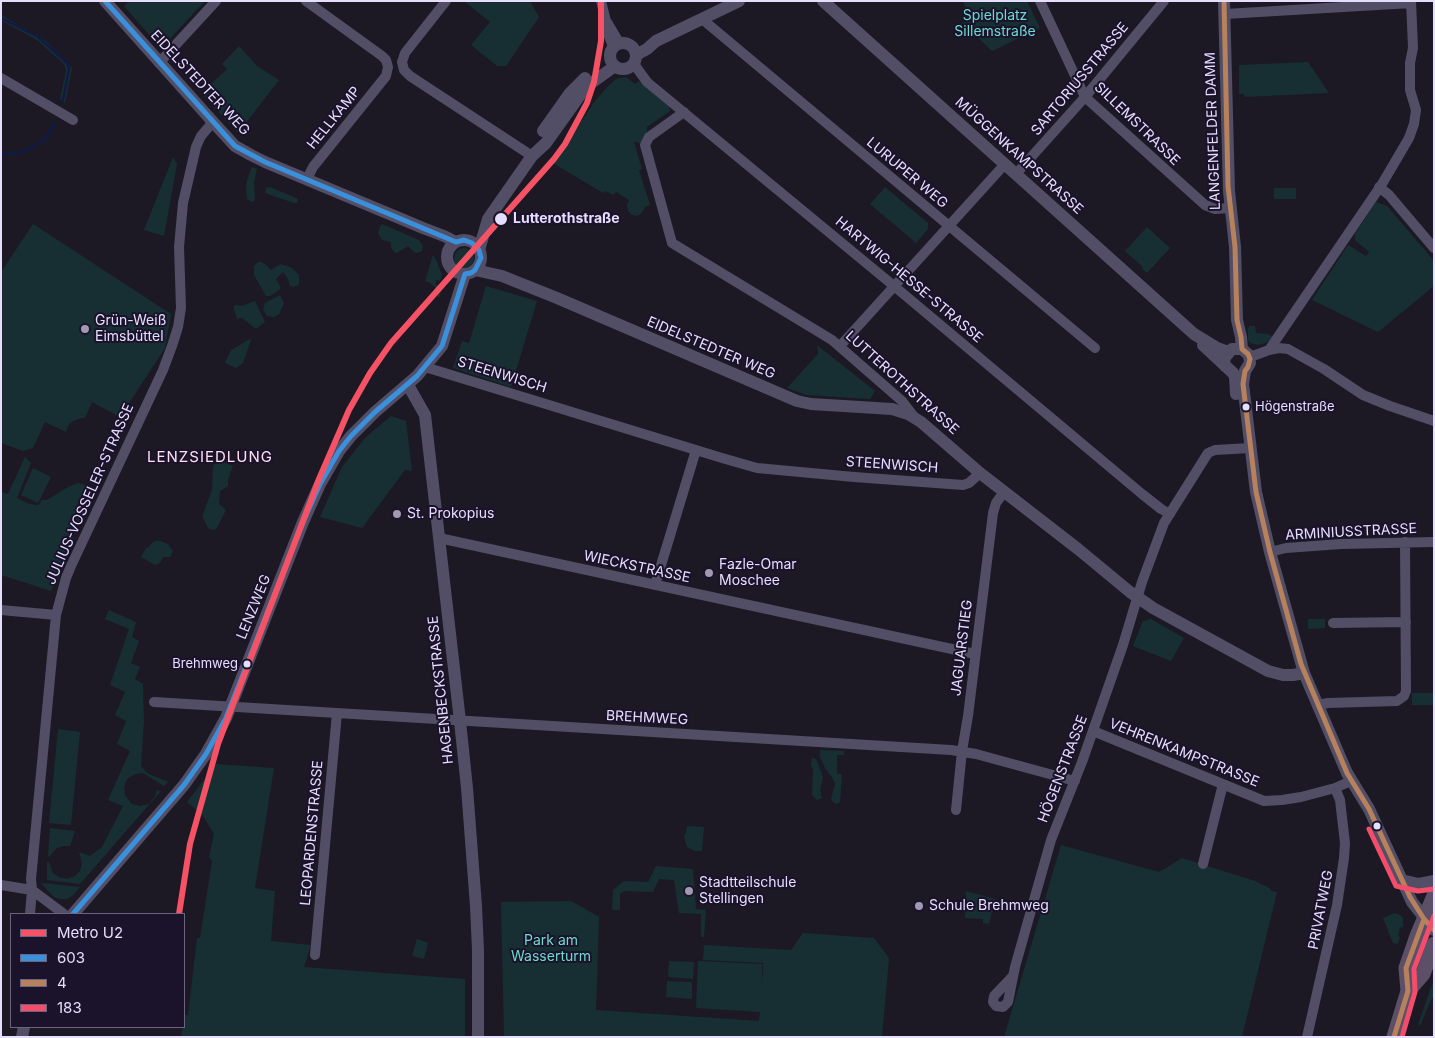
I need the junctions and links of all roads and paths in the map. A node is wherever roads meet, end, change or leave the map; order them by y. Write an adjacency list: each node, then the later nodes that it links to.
1 (104, 1): 15 (street, EIDELSTEDTER WEG)
2 (216, 1): 15 (street)
3 (306, 1): 24 (street, HELLKAMP)
4 (600, 1): 13 (street)
5 (740, 1): 12 (street)
6 (823, 1): 22 (street, MÜGGENKAMPSTRASSE)
7 (1040, 1): 17 (street, SILLEMSTRASSE)
8 (1164, 1): 17 (street, SARTORIUSSTRASSE)
9 (1411, 2): 11 (street); 25 (street)
10 (441, 3): 21 (street)
11 (1224, 7): 26 (street, LANGENFELDER DAMM)
12 (702, 19): 14 (street); 28 (street, LURUPER WEG)
13 (615, 54): 14 (street); 14 (street); 21 (street)
14 (634, 55): 18 (street, HARTWIG-HESSE-STRASSE)
15 (159, 63): 20 (street, EIDELSTEDTER WEG)
16 (1, 78): 19 (street)
17 (1085, 97): 23 (street, SARTORIUSSTRASSE); 26 (street, SILLEMSTRASSE)
18 (684, 112): 34 (street, HARTWIG-HESSE-STRASSE); 36 (street, LUTTEROTHSTRASSE)
19 (73, 120)
20 (212, 122): 24 (street, EIDELSTEDTER WEG); 57 (street, JULIUS-VOSSELER-STRASSE)
21 (532, 156): 27 (street)
22 (1005, 164): 23 (street, MÜGGENKAMPSTRASSE); 28 (street)
23 (1016, 174): 35 (street, MÜGGENKAMPSTRASSE)
24 (307, 179): 29 (street, EIDELSTEDTER WEG)
25 (1379, 187): 31 (street); 38 (street)
26 (1230, 208): 39 (street, LANGENFELDER DAMM)
27 (488, 219): 30 (street); 33 (street)
28 (949, 226): 34 (street); 37 (street, LURUPER WEG)
29 (423, 228): 30 (street, EIDELSTEDTER WEG); 32 (street, EIDELSTEDTER WEG)
30 (462, 242): 32 (street); 33 (street, EIDELSTEDTER WEG)
31 (1434, 248)
32 (447, 252): 33 (street)
33 (471, 265): 40 (street); 43 (street, EIDELSTEDTER WEG)
34 (894, 286): 36 (street); 49 (street, HARTWIG-HESSE-STRASSE)
35 (1194, 334): 39 (street, MÜGGENKAMPSTRASSE); 41 (street, MÜGGENKAMPSTRASSE)
36 (840, 346): 43 (street, LUTTEROTHSTRASSE)
37 (1095, 348)
38 (1269, 350): 39 (street); 44 (street)
39 (1238, 352): 41 (street, LANGENFELDER DAMM); 41 (street, LANGENFELDER DAMM)
40 (425, 367): 42 (street); 46 (street, STEENWISCH)
41 (1234, 370): 45 (street, LANGENFELDER DAMM)
42 (408, 385): 50 (street, HAGENBECKSTRASSE); 64 (street, LENZWEG)
43 (916, 418): 47 (street, LUTTEROTHSTRASSE)
44 (1434, 421)
45 (1246, 448): 49 (street, HÖGENSTRASSE); 53 (street, LANGENFELDER DAMM)
46 (696, 450): 47 (street, STEENWISCH); 54 (street)
47 (980, 473): 48 (street)
48 (1004, 492): 55 (street); 60 (street, JAGUARSTIEG)
49 (1170, 514): 55 (street, HÖGENSTRASSE)
50 (439, 538): 54 (street, WIECKSTRASSE); 66 (street, HAGENBECKSTRASSE)
51 (1405, 542): 52 (street, ARMINIUSSTRASSE); 53 (street, ARMINIUSSTRASSE); 58 (street)
52 (1434, 542)
53 (1270, 552): 61 (street, LANGENFELDER DAMM)
54 (655, 585): 60 (street, WIECKSTRASSE)
55 (1138, 597): 61 (street); 67 (street, HÖGENSTRASSE)
56 (1, 610): 57 (street)
57 (56, 615): 78 (street, JULIUS-VOSSELER-STRASSE)
58 (1406, 622): 59 (street); 63 (street)
59 (1333, 623)
60 (975, 654): 68 (street, JAGUARSTIEG)
61 (1304, 673): 63 (street, LANGENFELDER DAMM)
62 (154, 702): 64 (street, BREHMWEG)
63 (1318, 705): 70 (street, LANGENFELDER DAMM)
64 (230, 707): 65 (street, BREHMWEG); 82 (street, LENZWEG)
65 (337, 713): 66 (street, BREHMWEG); 85 (street, LEOPARDENSTRASSE)
66 (460, 721): 68 (street, BREHMWEG); 88 (street, HAGENBECKSTRASSE)
67 (1093, 731): 69 (street, HÖGENSTRASSE); 71 (street, VEHRENKAMPSTRASSE)
68 (962, 751): 69 (street, BREHMWEG); 73 (street, JAGUARSTIEG)
69 (1075, 781): 86 (street, HÖGENSTRASSE)
70 (1351, 781): 72 (street, VEHRENKAMPSTRASSE); 75 (street, LANGENFELDER DAMM)
71 (1223, 784): 72 (street, VEHRENKAMPSTRASSE); 74 (street)
72 (1335, 788): 89 (street, PRIVATWEG)
73 (956, 810)
74 (1203, 864)
75 (1401, 880): 76 (street); 83 (street, LANGENFELDER DAMM)
76 (1434, 881)
77 (1, 885): 78 (street)
78 (32, 890): 80 (street, JULIUS-VOSSELER-STRASSE); 81 (street)
79 (1434, 896): 83 (main road)
80 (30, 913)
81 (63, 913)
82 (75, 913)
83 (1429, 925): 87 (main road)
84 (1434, 944): 87 (main road)
85 (315, 955)
86 (1013, 976)
87 (1408, 991): 90 (main road)
88 (478, 1037)
89 (1307, 1037)
90 (1394, 1037)

